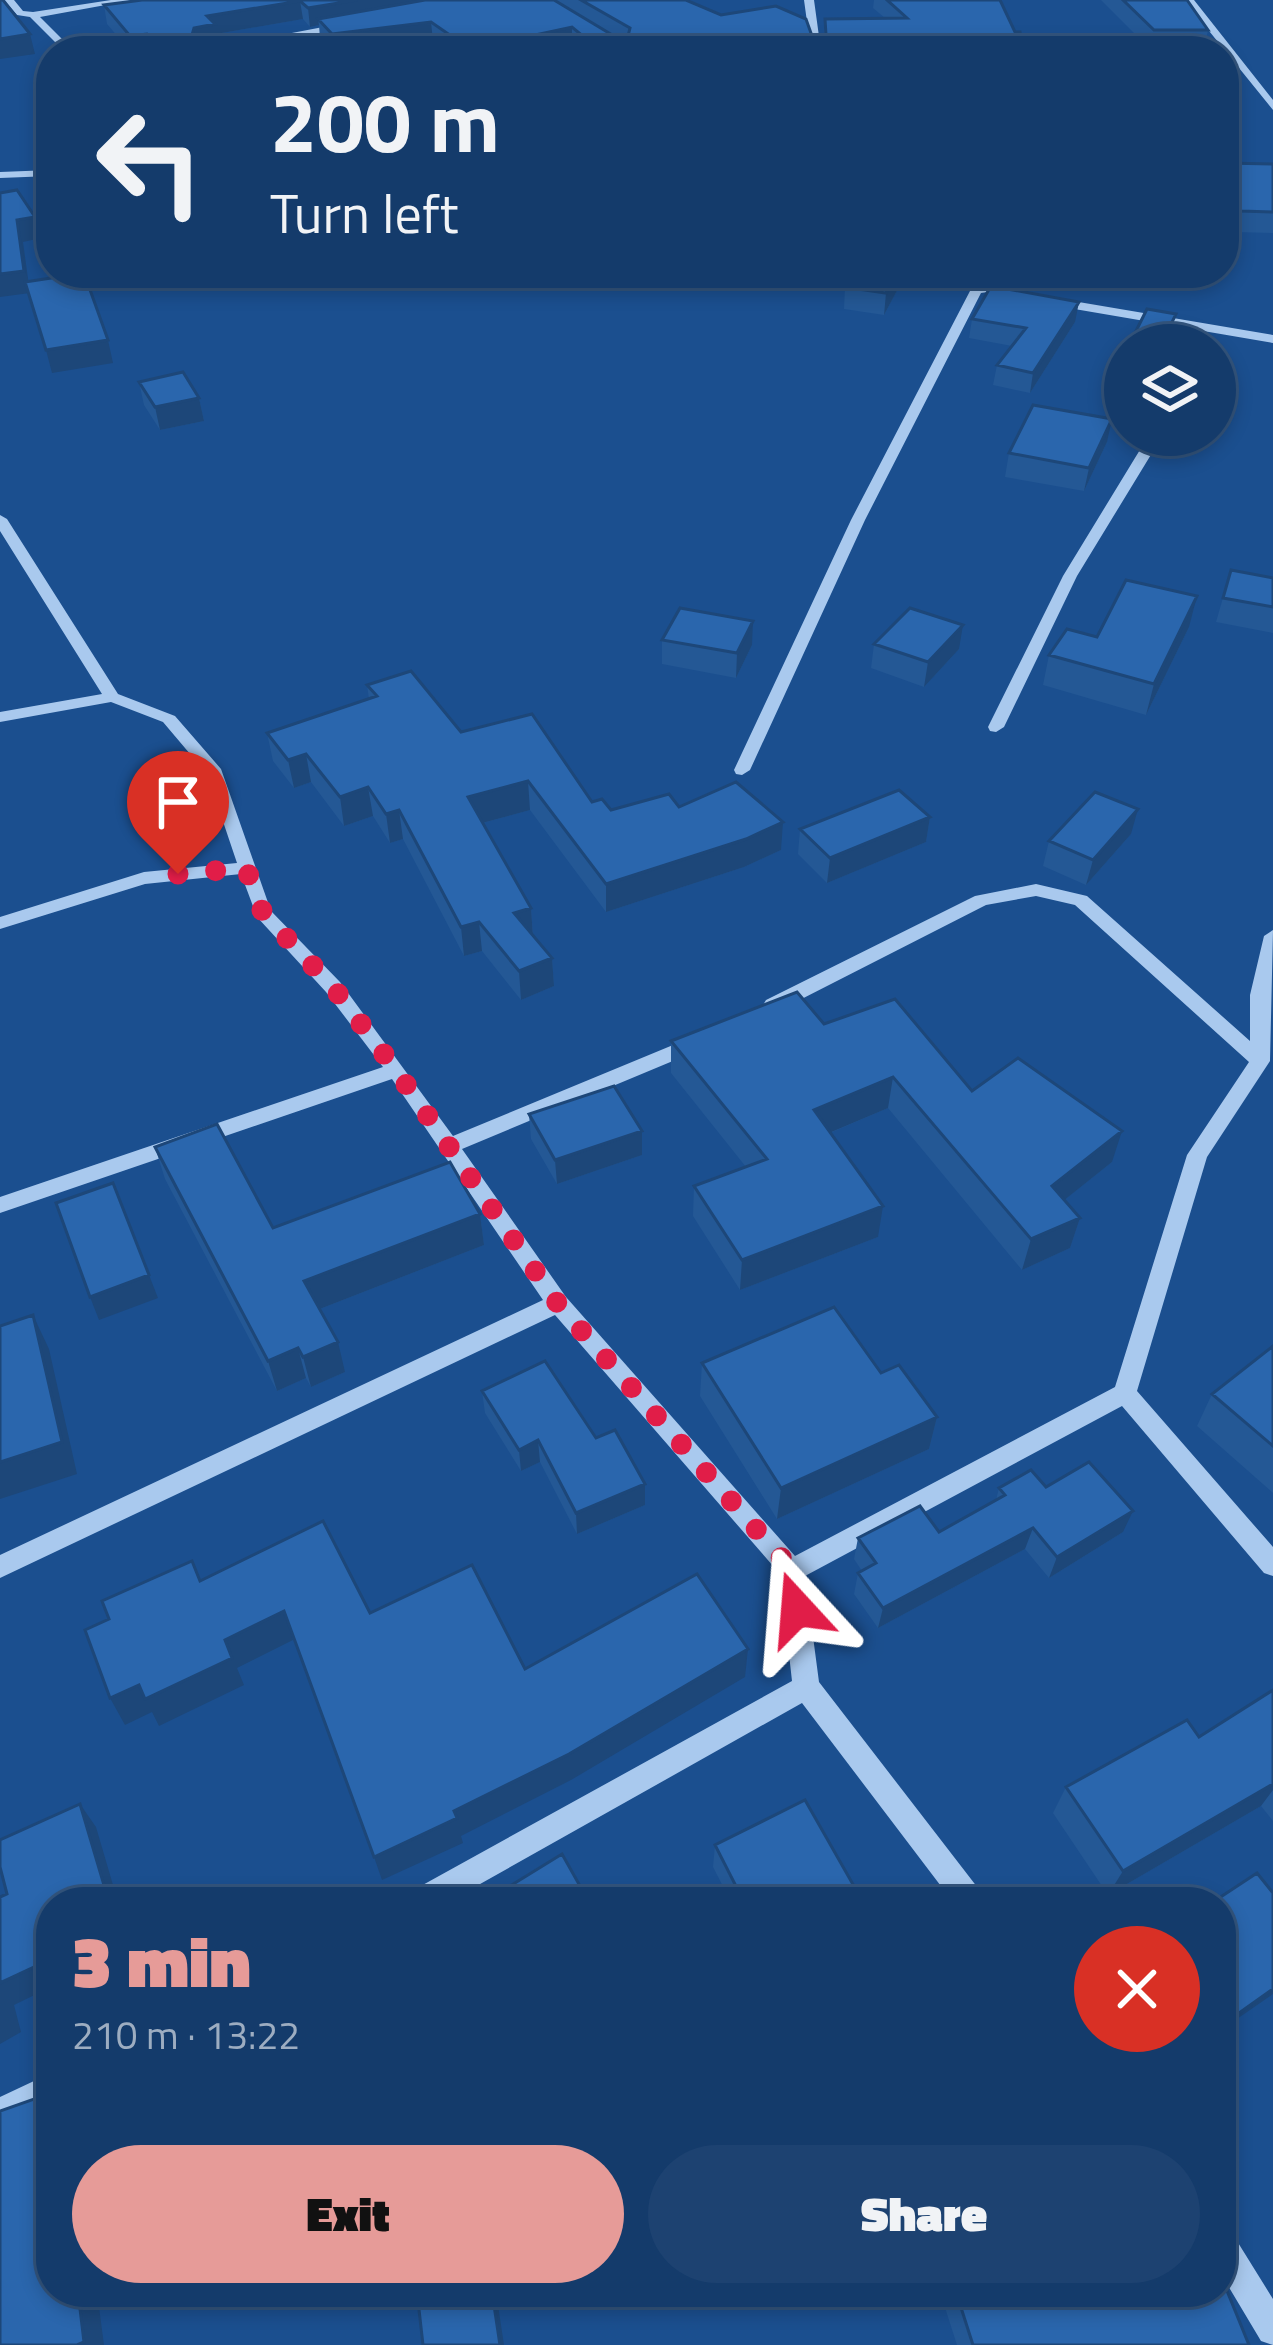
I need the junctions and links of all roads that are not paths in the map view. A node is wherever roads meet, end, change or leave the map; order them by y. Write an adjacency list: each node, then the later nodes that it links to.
1 (8, 0): 5 (street)
2 (128, 0): 5 (street)
3 (809, 0): 10 (street)
4 (1189, 0): 11 (street)
5 (26, 14): 6 (street); 8 (street)
6 (0, 16)
7 (356, 25): 9 (street)
8 (52, 36)
9 (291, 36)
10 (814, 36)
11 (1217, 36)
12 (1239, 64): 13 (street)
13 (1273, 107)
14 (36, 173): 15 (street)
15 (0, 175)
16 (971, 288): 17 (street)
17 (977, 289): 18 (street); 28 (street)
18 (999, 293)
19 (1043, 300): 20 (street)
20 (1183, 324)
21 (1236, 333): 22 (street)
22 (1273, 339)
23 (1143, 456): 27 (street)
24 (0, 519): 25 (street)
25 (112, 697): 26 (street); 29 (street)
26 (0, 717)
27 (996, 727)
28 (742, 770)
29 (246, 868): 30 (street); 35 (street)
30 (0, 923)
31 (1273, 936): 34 (street)
32 (755, 1015): 34 (street)
33 (714, 1036): 36 (street)
34 (1260, 1061): 39 (street)
35 (396, 1070): 36 (street); 37 (street)
36 (448, 1146): 38 (street)
37 (0, 1205)
38 (558, 1304): 41 (street); 42 (street)
39 (1126, 1394): 40 (street); 42 (street)
40 (1273, 1565)
41 (0, 1567)
42 (792, 1570): 43 (street)
43 (806, 1687): 44 (street); 45 (street)
44 (446, 1887)
45 (959, 1887)
46 (36, 2096): 47 (street)
47 (0, 2114)
48 (1236, 2269): 49 (street)
49 (1273, 2329)

